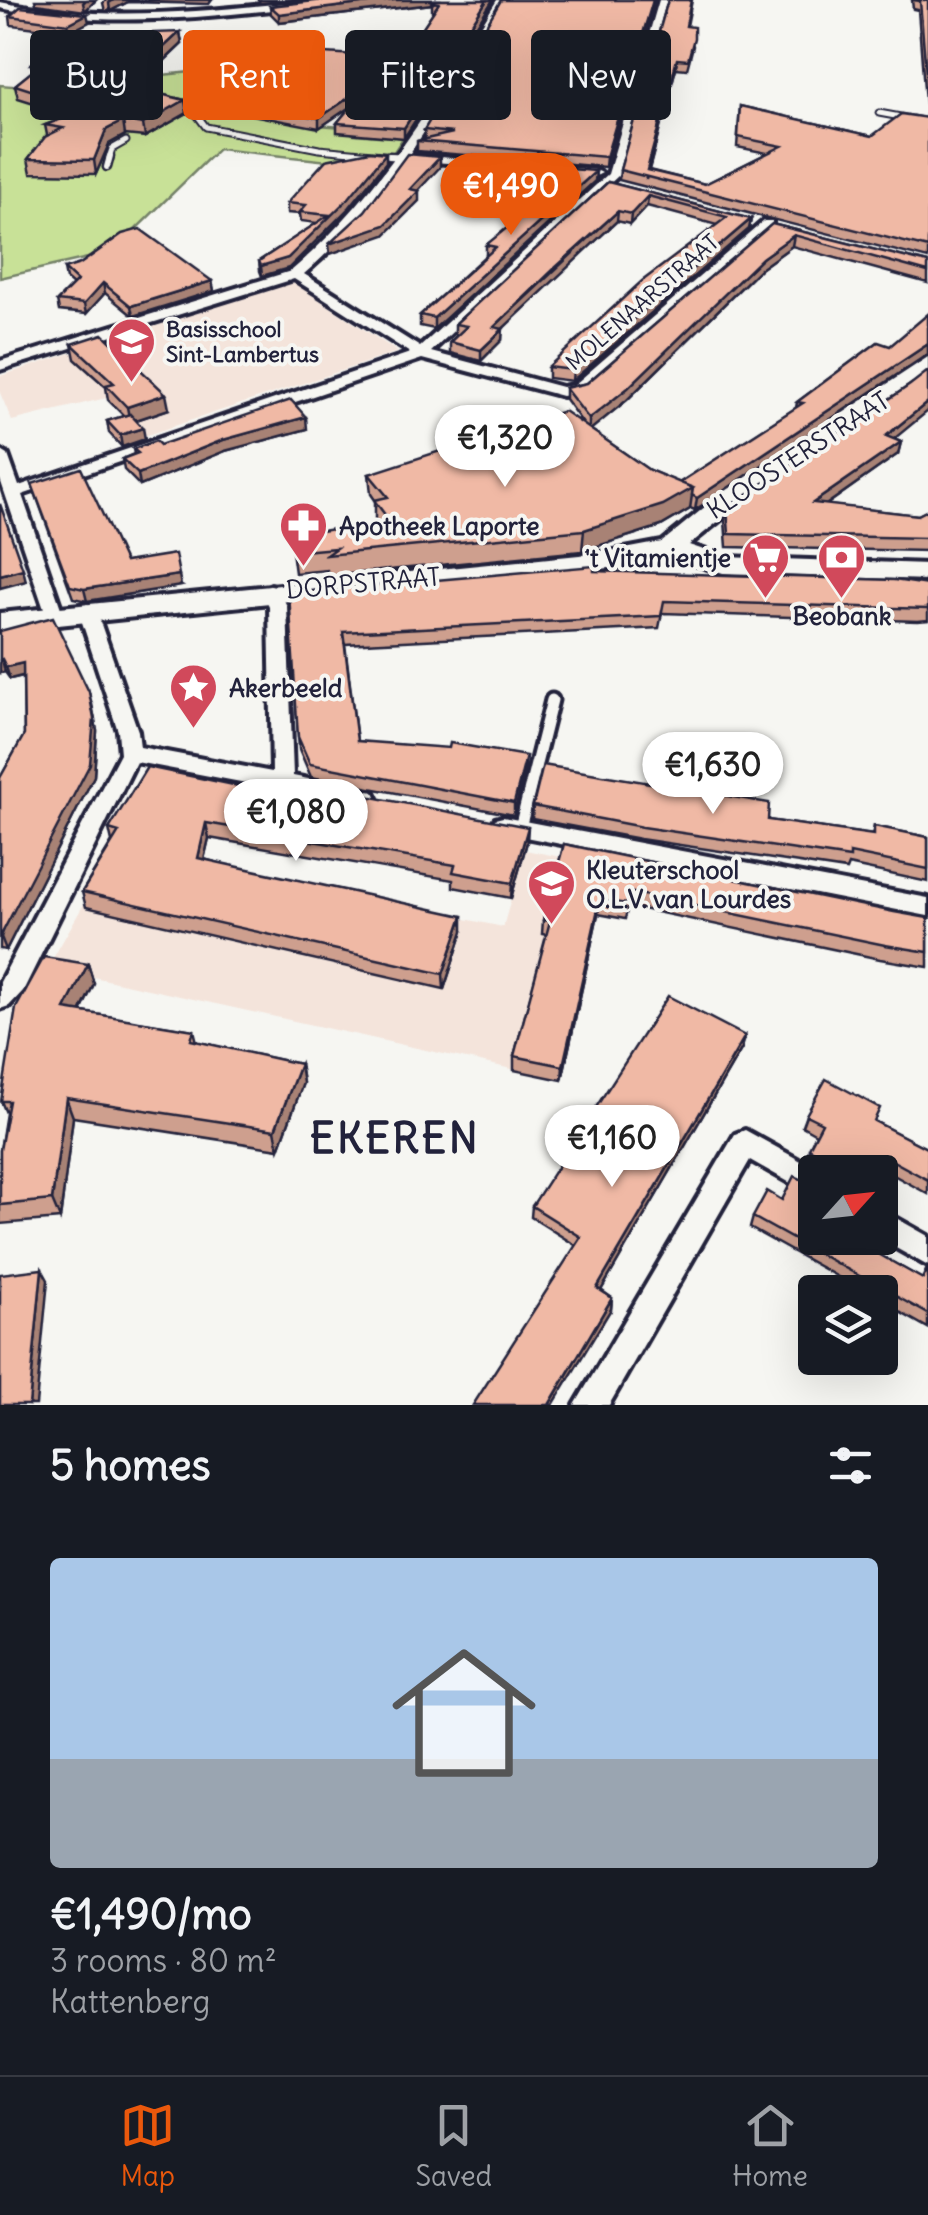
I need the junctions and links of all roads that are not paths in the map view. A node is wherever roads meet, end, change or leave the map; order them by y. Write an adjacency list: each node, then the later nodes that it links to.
1 (232, 0): 7 (street)
2 (336, 0): 7 (street)
3 (501, 0): 15 (street)
4 (664, 0): 17 (street)
5 (106, 1): 10 (street)
6 (0, 5): 9 (street)
7 (223, 11): 10 (street)
8 (0, 13): 9 (street)
9 (32, 13): 10 (street)
10 (88, 18)
11 (879, 114): 13 (lane)
12 (201, 120): 15 (lane)
13 (928, 122)
14 (126, 141): 16 (lane)
15 (405, 157): 17 (street); 22 (street)
16 (108, 167)
17 (609, 179): 18 (street); 23 (street)
18 (628, 188)
19 (750, 220): 20 (street)
20 (768, 224): 21 (street); 23 (street, MOLENAARSTRAAT)
21 (786, 229)
22 (296, 274): 23 (street); 25 (street)
23 (421, 354): 27 (street)
24 (928, 364): 28 (main road, KLOOSTERSTRAAT)
25 (0, 366)
26 (0, 456): 27 (street)
27 (10, 502): 32 (street)
28 (671, 548): 29 (main road); 30 (main road, DORPSTRAAT)
29 (928, 572)
30 (271, 592): 31 (main road, DORPSTRAAT); 36 (street)
31 (88, 610): 32 (main road, DORPSTRAAT); 35 (street)
32 (54, 614): 33 (main road, DORPSTRAAT)
33 (0, 622)
34 (552, 700): 39 (lane)
35 (130, 752): 36 (street); 41 (street)
36 (283, 783): 37 (street)
37 (385, 801)
38 (482, 821): 39 (street)
39 (520, 828): 40 (street)
40 (928, 906)
41 (7, 991)
42 (798, 1174): 45 (street)
43 (898, 1234): 44 (street)
44 (928, 1252)
45 (591, 1405)

